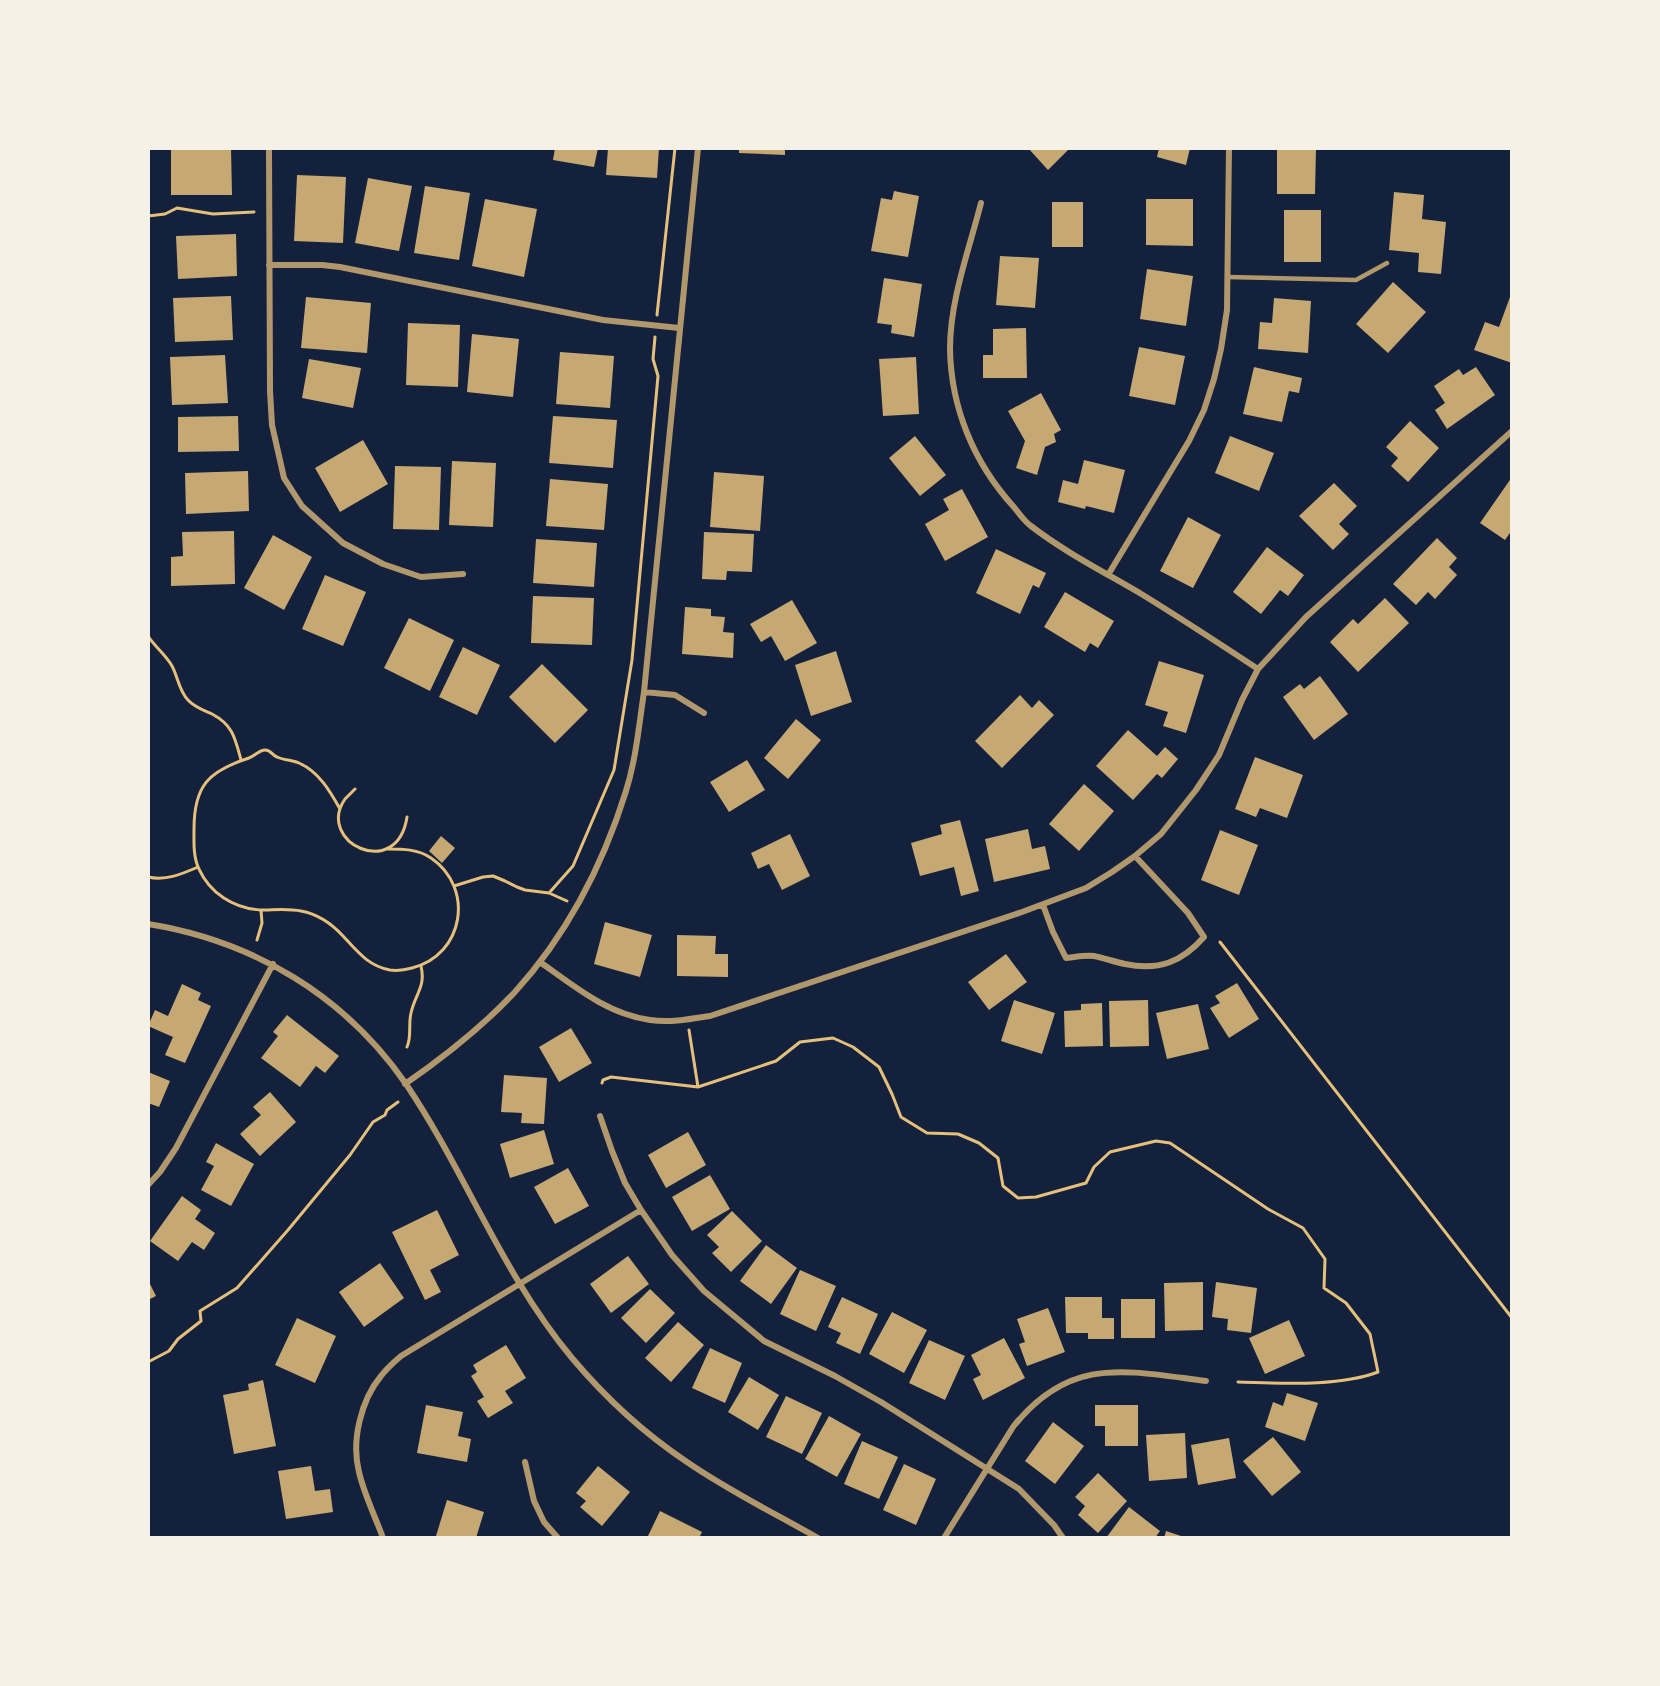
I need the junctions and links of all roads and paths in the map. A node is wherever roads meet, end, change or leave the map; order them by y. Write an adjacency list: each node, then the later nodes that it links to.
1 (269, 148): 9 (street)
2 (675, 148): 11 (path)
3 (698, 148): 12 (street)
4 (1229, 148): 10 (street)
5 (981, 203): 15 (street)
6 (254, 212): 7 (path)
7 (148, 216)
8 (1387, 263): 10 (lane)
9 (269, 265): 11 (street); 14 (street)
10 (1227, 278): 15 (street)
11 (656, 326): 12 (street); 29 (path)
12 (679, 328): 18 (street)
13 (1512, 431): 17 (street)
14 (463, 574)
15 (1108, 575): 17 (street)
16 (148, 636): 20 (path)
17 (1258, 669): 25 (street)
18 (644, 692): 19 (street); 31 (street)
19 (704, 712)
20 (241, 760): 22 (path); 26 (path)
21 (355, 789): 22 (path)
22 (340, 809): 24 (path)
23 (407, 817): 24 (path)
24 (387, 849): 28 (path)
25 (1135, 856): 30 (street); 30 (street)
26 (198, 867): 27 (path); 32 (path)
27 (148, 877)
28 (454, 886): 29 (path); 38 (path)
29 (549, 893): 31 (path)
30 (1043, 904): 39 (street)
31 (577, 906): 36 (street)
32 (261, 910): 34 (path); 38 (path)
33 (148, 924): 37 (street)
34 (257, 940)
35 (1220, 942): 49 (path)
36 (540, 962): 39 (street); 42 (street)
37 (273, 964): 42 (street); 46 (street)
38 (422, 966): 40 (path)
39 (687, 1019): 43 (path)
40 (407, 1047)
41 (602, 1083): 43 (path)
42 (405, 1084): 48 (street)
43 (698, 1087): 52 (path)
44 (398, 1102): 50 (path)
45 (600, 1116): 47 (street)
46 (148, 1185)
47 (641, 1210): 48 (street); 54 (street)
48 (519, 1284): 55 (street); 57 (street)
49 (1512, 1318)
50 (148, 1362)
51 (1206, 1381): 54 (street)
52 (1238, 1382)
53 (525, 1462): 56 (street)
54 (987, 1468): 58 (street); 59 (street)
55 (383, 1538)
56 (558, 1538)
57 (818, 1538)
58 (944, 1538)
59 (1063, 1538)

